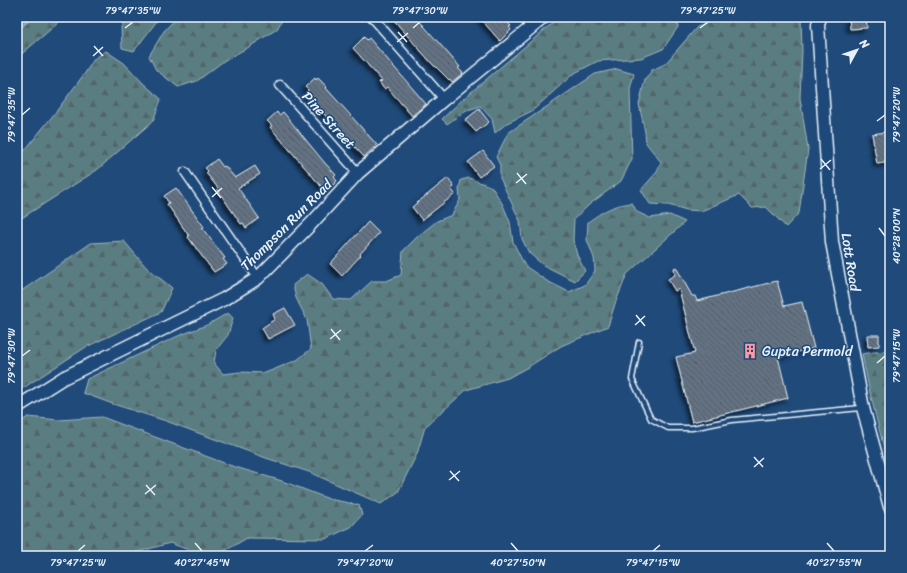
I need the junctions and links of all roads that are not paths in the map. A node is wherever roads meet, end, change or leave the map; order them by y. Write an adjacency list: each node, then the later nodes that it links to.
1 (372, 17): 7 (street)
2 (523, 17): 5 (street)
3 (544, 17): 5 (street, Thompson Run Road)
4 (820, 17): 13 (street, Lott Road)
5 (531, 27): 7 (street, Thompson Run Road)
6 (280, 85): 9 (street, Pine Street)
7 (444, 100): 9 (street, Thompson Run Road)
8 (184, 172): 10 (street)
9 (358, 173): 10 (street, Thompson Run Road)
10 (258, 278): 12 (street, Thompson Run Road)
11 (639, 342): 13 (lane)
12 (17, 407)
13 (863, 408): 14 (street, Lott Road)
14 (890, 507)

